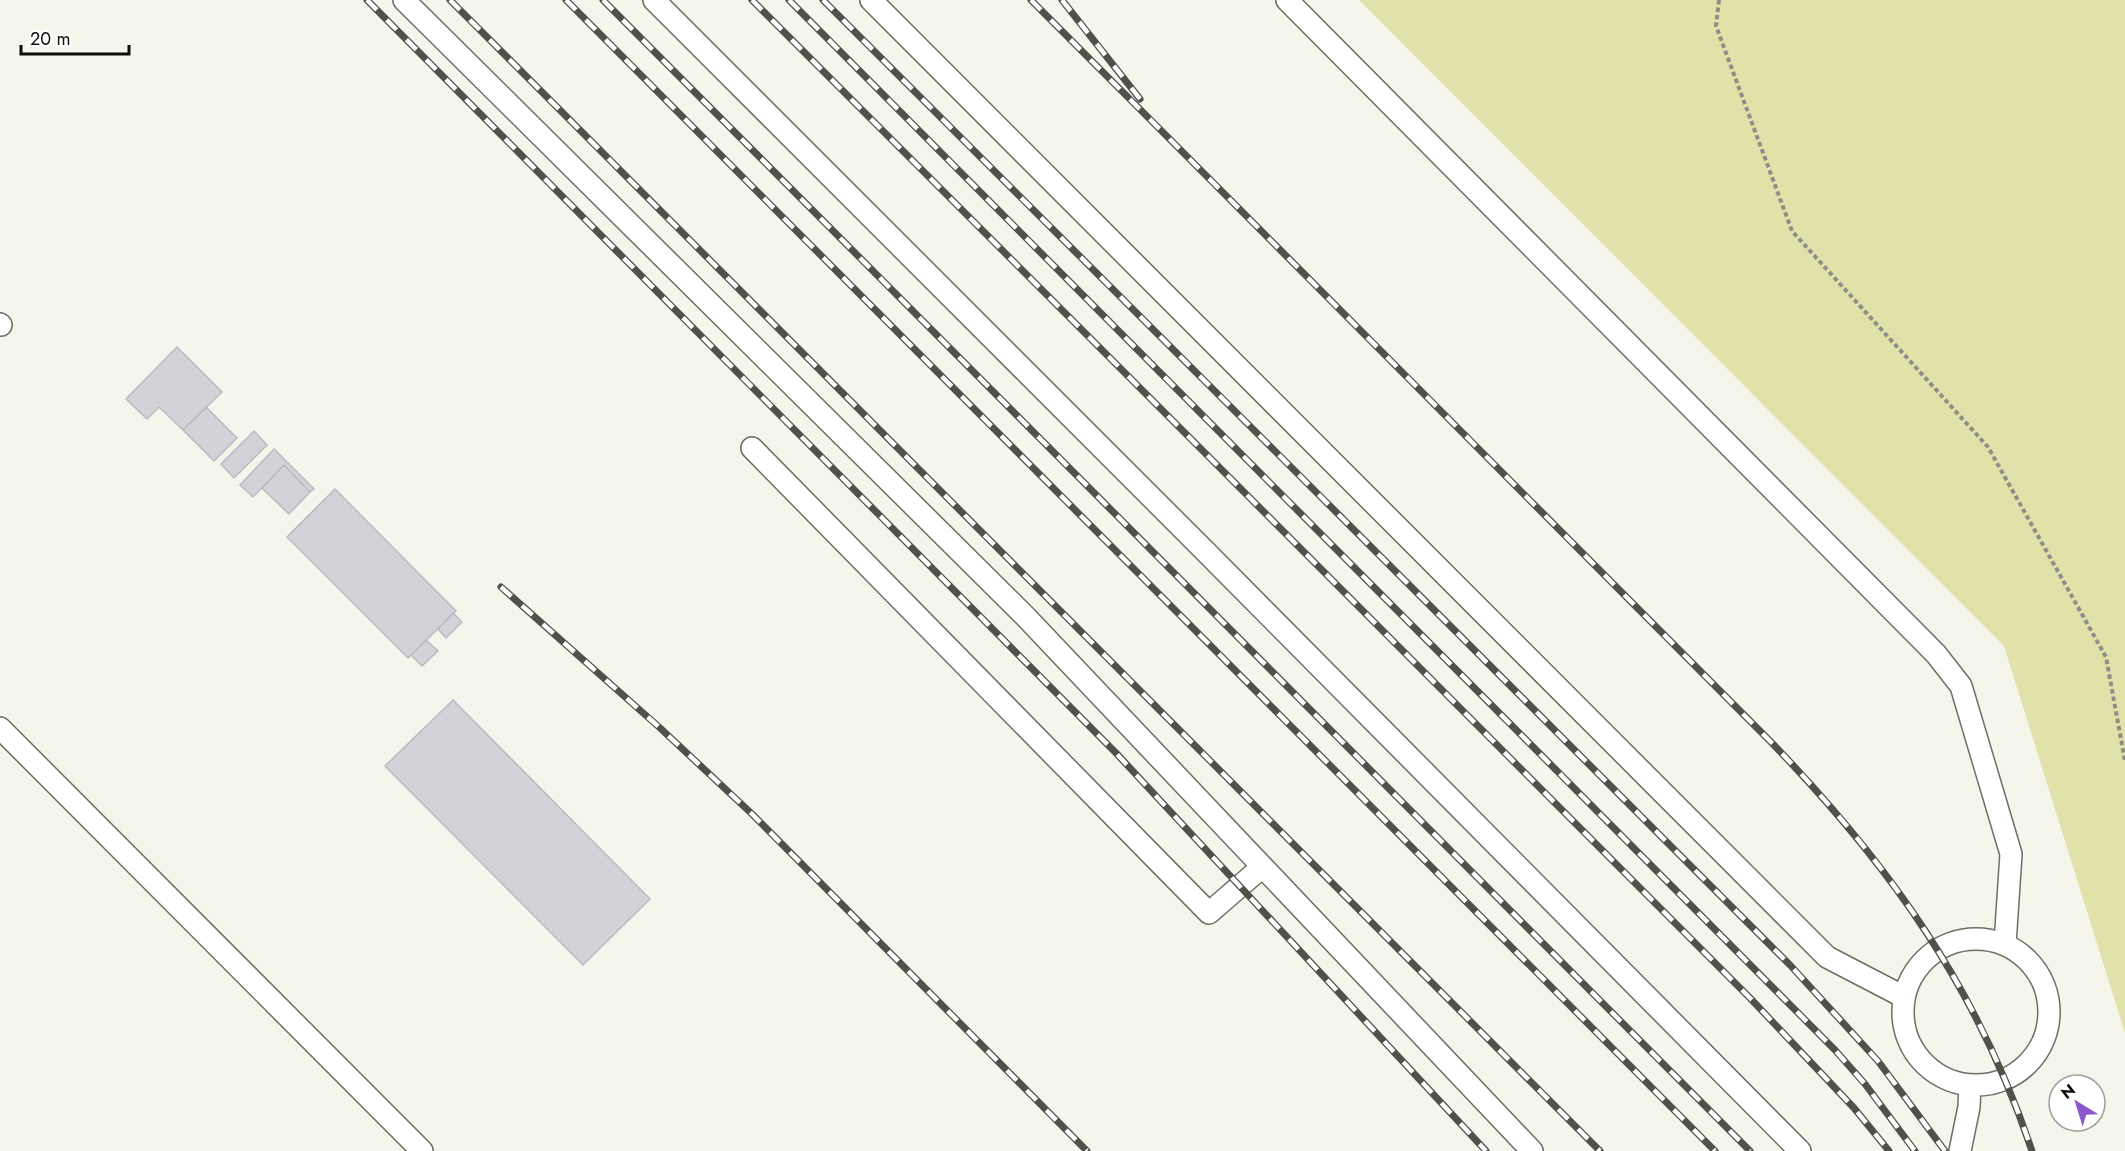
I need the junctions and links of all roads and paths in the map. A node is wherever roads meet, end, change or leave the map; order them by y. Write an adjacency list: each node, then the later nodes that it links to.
1 (404, 0): 9 (lane)
2 (654, 0): 15 (lane)
3 (871, 0): 11 (lane)
4 (1287, 0): 10 (lane)
5 (1719, 0): 8 (path)
6 (752, 448): 9 (lane)
7 (0, 728): 13 (lane)
8 (2125, 761)
9 (1262, 867): 14 (lane)
10 (2005, 944): 11 (lane); 12 (lane)
11 (1904, 997): 12 (lane)
12 (1970, 1085): 16 (lane)
13 (422, 1151)
14 (1532, 1151)
15 (1800, 1151)
16 (1960, 1151)

